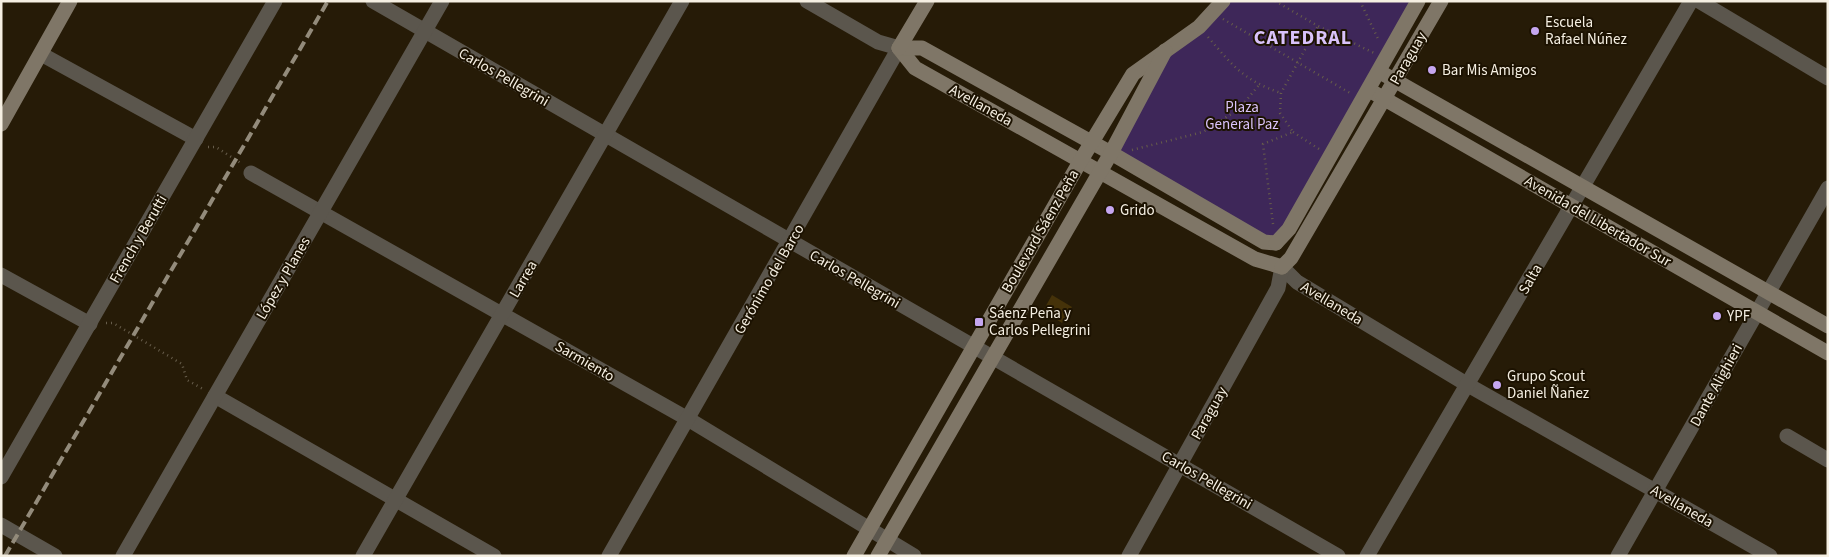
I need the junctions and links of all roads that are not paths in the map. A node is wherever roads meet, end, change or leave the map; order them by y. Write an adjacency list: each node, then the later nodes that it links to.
1 (70, 1): 16 (main road)
2 (275, 1): 24 (street, French y Berutti)
3 (373, 1): 13 (street, Carlos Pellegrini)
4 (442, 1): 13 (street, López y Planes)
5 (682, 1): 23 (street, Larrea)
6 (807, 1): 14 (street, Avellaneda)
7 (927, 1): 14 (main road, Gerónimo del Barco)
8 (1418, 1): 17 (main road, Paraguay)
9 (1441, 1): 19 (main road, Paraguay)
10 (1691, 1): 30 (street, Salta)
11 (1699, 1): 18 (street)
12 (1218, 7): 15 (main road, Boulevard Sáenz Peña)
13 (425, 31): 23 (street, Carlos Pellegrini); 33 (street, López y Planes)
14 (899, 48): 25 (main road, Avellaneda); 27 (main road, Avellaneda); 34 (street, Gerónimo del Barco)
15 (1166, 50): 25 (main road, Boulevard Sáenz Peña); 26 (main road, Boulevard Sáenz Peña)
16 (41, 54): 22 (main road); 24 (street)
17 (1383, 66): 19 (main road, Avenida del Libertador Sur); 20 (main road, Paraguay)
18 (1828, 78)
19 (1395, 80): 21 (main road, Paraguay); 30 (main road, Avenida del Libertador Sur)
20 (1366, 95): 21 (main road, Avenida del Libertador Sur); 35 (main road, Paraguay)
21 (1385, 99): 32 (main road, Avenida del Libertador Sur); 36 (main road, Paraguay)
22 (1, 124)
23 (605, 135): 34 (street, Carlos Pellegrini); 40 (street, Larrea)
24 (196, 139): 41 (street, French y Berutti)
25 (1092, 142): 26 (main road, Avellaneda); 27 (main road, Boulevard Sáenz Peña)
26 (1111, 153): 28 (main road, Boulevard Sáenz Peña); 35 (main road, Avellaneda)
27 (1080, 160): 28 (main road, Avellaneda); 43 (main road, Boulevard Sáenz Peña)
28 (1100, 171): 36 (main road, Avellaneda); 45 (main road, Boulevard Sáenz Peña)
29 (251, 173): 33 (street, Sarmiento)
30 (1582, 188): 32 (street, Salta); 38 (main road, Avenida del Libertador Sur)
31 (1828, 188): 38 (street, Dante Alighieri)
32 (1572, 206): 39 (main road, Avenida del Libertador Sur); 46 (street, Salta)
33 (321, 212): 40 (street, Sarmiento); 47 (street, López y Planes)
34 (791, 241): 43 (street, Carlos Pellegrini); 48 (street, Gerónimo del Barco)
35 (1276, 243): 36 (main road, Paraguay)
36 (1282, 268): 46 (street, Avellaneda); 51 (street, Paraguay)
37 (1, 275): 41 (street)
38 (1768, 292): 39 (street, Dante Alighieri); 42 (main road, Avenida del Libertador Sur)
39 (1756, 312): 44 (main road, Avenida del Libertador Sur); 53 (street, Dante Alighieri)
40 (502, 314): 48 (street, Sarmiento); 54 (street, Larrea)
41 (90, 322): 52 (street, French y Berutti)
42 (1828, 326)
43 (974, 346): 45 (street, Carlos Pellegrini); 56 (main road, Boulevard Sáenz Peña)
44 (1828, 353)
45 (992, 357): 51 (street, Carlos Pellegrini); 57 (main road, Boulevard Sáenz Peña)
46 (1468, 385): 53 (street, Avellaneda); 68 (street, Salta)
47 (215, 396): 54 (street); 59 (street, López y Planes)
48 (688, 420): 56 (street, Sarmiento); 62 (street, Gerónimo del Barco)
49 (1787, 436): 50 (street)
50 (1828, 460)
51 (1181, 465): 66 (street, Paraguay); 67 (street, Carlos Pellegrini)
52 (1, 477)
53 (1656, 491): 69 (street, Dante Alighieri); 70 (street, Avellaneda)
54 (396, 499): 60 (street, Larrea); 61 (street)
55 (1, 525): 58 (street)
56 (869, 530): 57 (street, Sarmiento); 63 (main road, Boulevard Sáenz Peña)
57 (887, 541): 64 (main road, Boulevard Sáenz Peña); 65 (street, Sarmiento)
58 (55, 556)
59 (123, 556)
60 (363, 556)
61 (494, 556)
62 (609, 556)
63 (854, 556)
64 (878, 556)
65 (914, 556)
66 (1129, 556)
67 (1338, 556)
68 (1367, 556)
69 (1618, 556)
70 (1770, 556)

